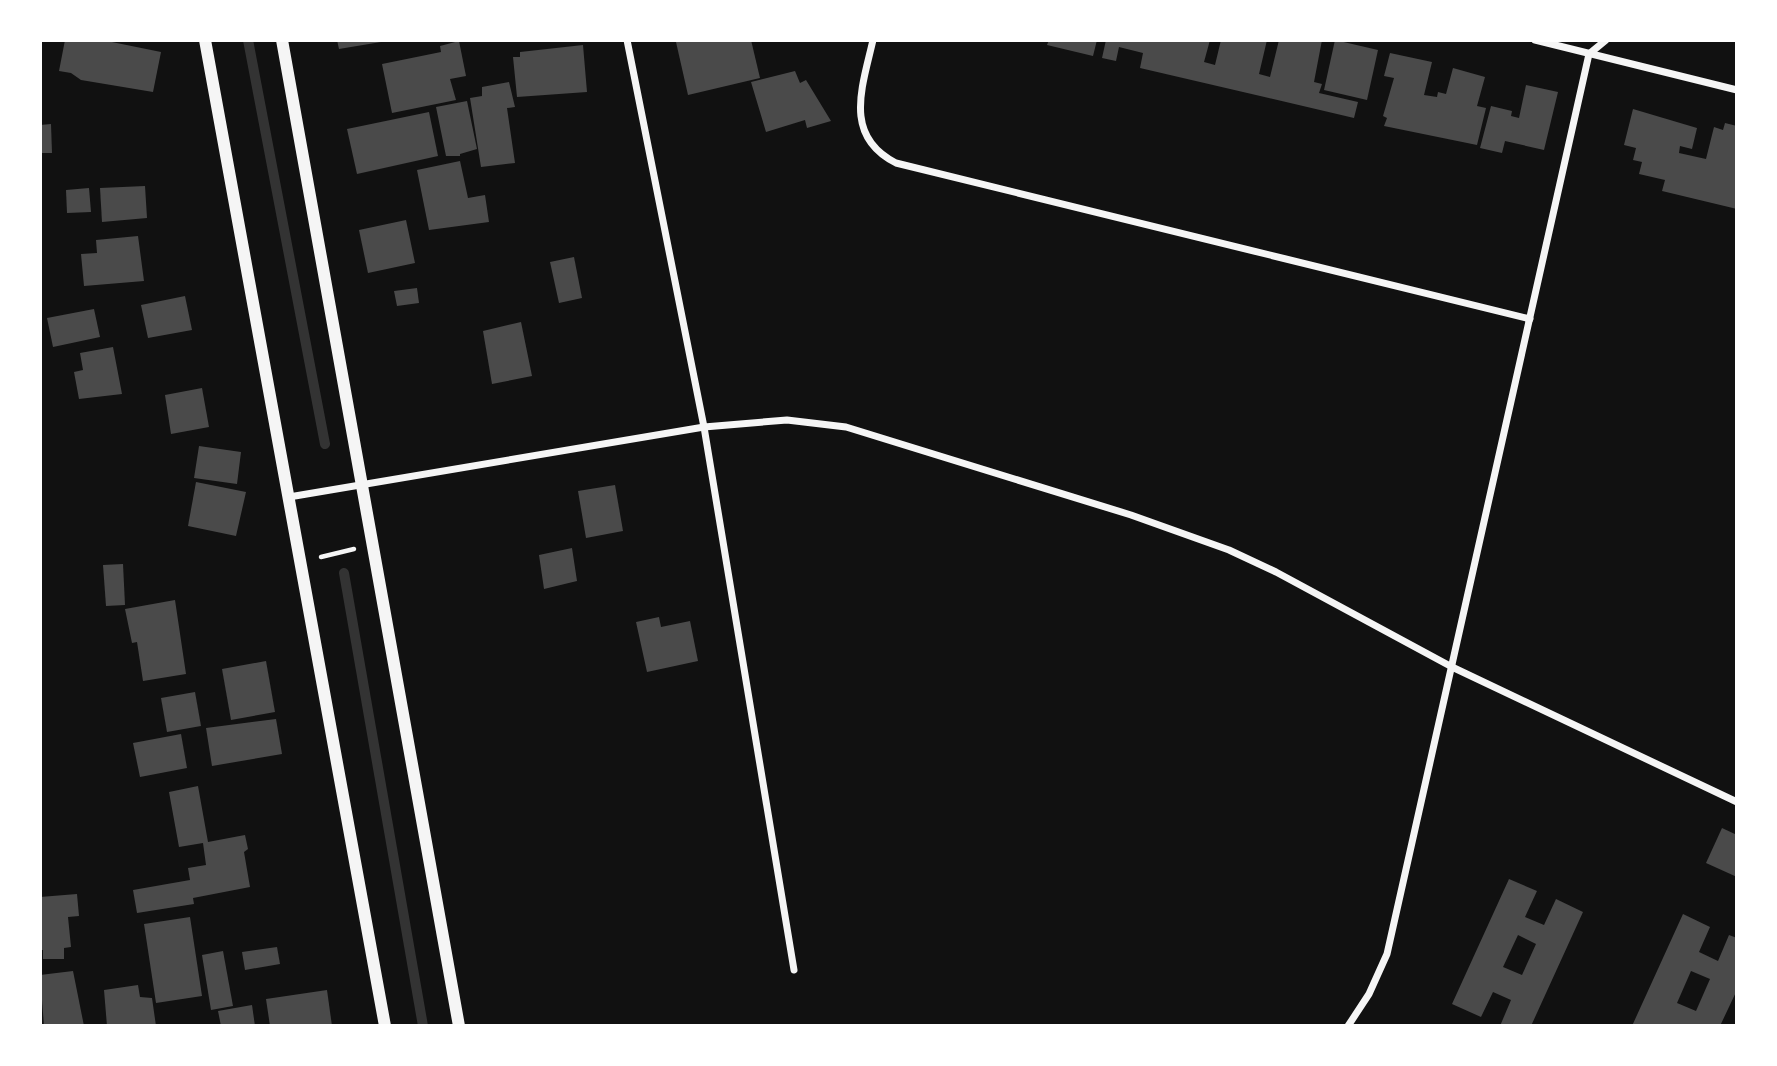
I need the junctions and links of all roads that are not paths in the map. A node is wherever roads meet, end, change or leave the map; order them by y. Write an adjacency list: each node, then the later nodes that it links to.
1 (205, 40): 12 (street)
2 (282, 40): 11 (street)
3 (627, 40): 10 (street)
4 (873, 40): 9 (street)
5 (1535, 40): 7 (street)
6 (1606, 40): 7 (street)
7 (1589, 54): 8 (street); 9 (street)
8 (1737, 90)
9 (1530, 319): 13 (street)
10 (704, 427): 11 (street); 13 (street); 15 (street)
11 (361, 484): 12 (street); 17 (street)
12 (289, 497): 16 (street)
13 (1452, 667): 14 (street); 18 (street)
14 (1737, 802)
15 (794, 970)
16 (385, 1026)
17 (459, 1026)
18 (1348, 1026)

